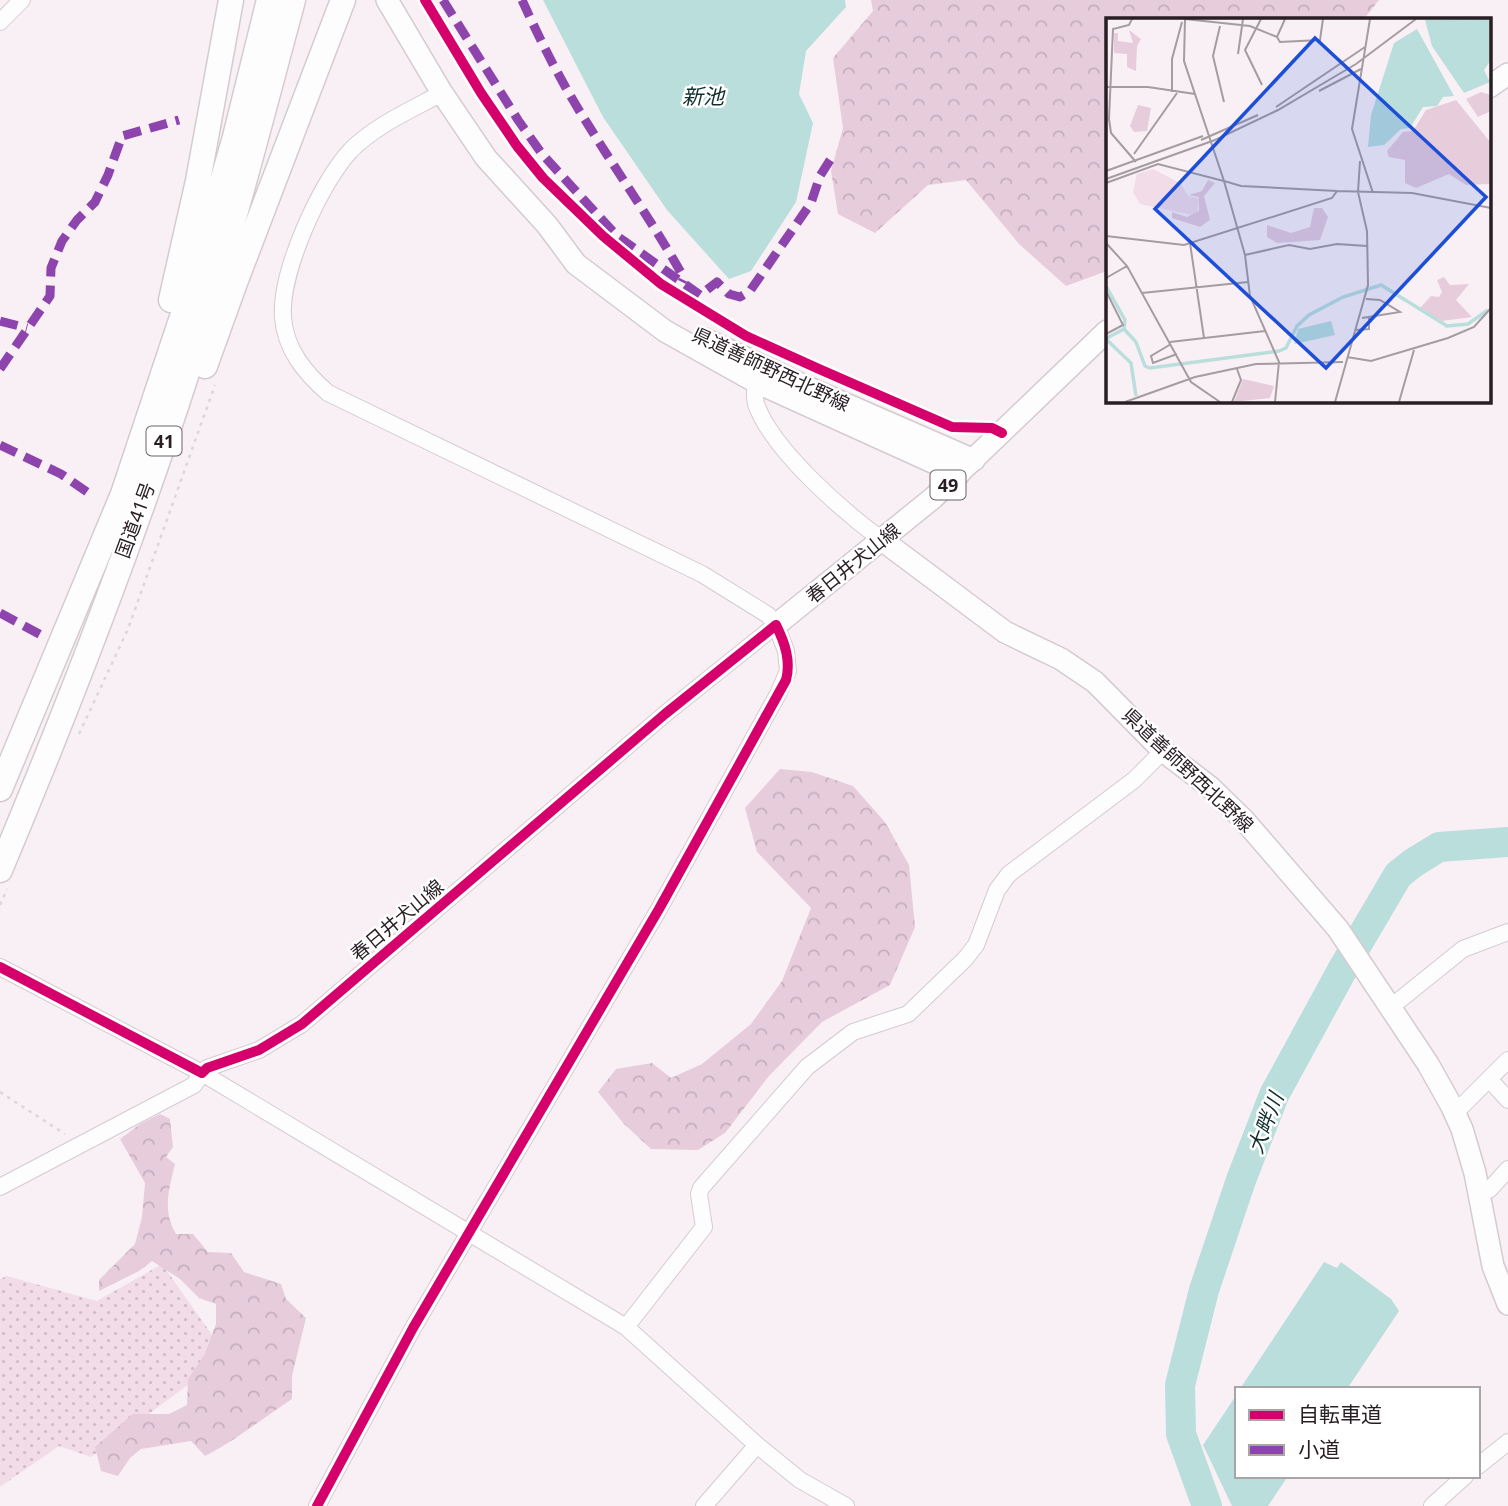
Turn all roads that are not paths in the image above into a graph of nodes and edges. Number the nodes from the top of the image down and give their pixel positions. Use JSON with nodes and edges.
{"nodes":[{"id":1,"x":22,"y":0,"type":"edge"},
{"id":2,"x":231,"y":0,"type":"edge"},
{"id":3,"x":269,"y":0,"type":"edge"},
{"id":4,"x":293,"y":0,"type":"edge"},
{"id":5,"x":342,"y":0,"type":"edge"},
{"id":6,"x":387,"y":0,"type":"edge"},
{"id":7,"x":0,"y":22,"type":"edge"},
{"id":8,"x":1508,"y":74,"type":"edge"},
{"id":9,"x":1490,"y":86,"type":"edge"},
{"id":10,"x":442,"y":93,"type":"junction"},
{"id":11,"x":576,"y":264,"type":"junction"},
{"id":12,"x":1106,"y":332,"type":"edge"},
{"id":13,"x":756,"y":382,"type":"junction"},
{"id":14,"x":966,"y":467,"type":"junction"},
{"id":15,"x":123,"y":494,"type":"junction"},
{"id":16,"x":882,"y":540,"type":"junction"},
{"id":17,"x":776,"y":625,"type":"junction"},
{"id":18,"x":1163,"y":751,"type":"junction"},
{"id":19,"x":49,"y":753,"type":"junction"},
{"id":20,"x":0,"y":789,"type":"edge"},
{"id":21,"x":6,"y":875,"type":"edge"},
{"id":22,"x":1508,"y":932,"type":"edge"},
{"id":23,"x":0,"y":967,"type":"edge"},
{"id":24,"x":1391,"y":1007,"type":"junction"},
{"id":25,"x":1508,"y":1060,"type":"edge"},
{"id":26,"x":202,"y":1073,"type":"junction"},
{"id":27,"x":1489,"y":1079,"type":"junction"},
{"id":28,"x":1508,"y":1100,"type":"edge"},
{"id":29,"x":1455,"y":1113,"type":"junction"},
{"id":30,"x":1508,"y":1169,"type":"edge"},
{"id":31,"x":0,"y":1187,"type":"edge"},
{"id":32,"x":1479,"y":1195,"type":"junction"},
{"id":33,"x":469,"y":1233,"type":"junction"},
{"id":34,"x":1508,"y":1304,"type":"edge"},
{"id":35,"x":626,"y":1327,"type":"junction"},
{"id":36,"x":1508,"y":1442,"type":"edge"},
{"id":37,"x":757,"y":1445,"type":"junction"},
{"id":38,"x":1480,"y":1464,"type":"edge"},
{"id":39,"x":1463,"y":1478,"type":"edge"},
{"id":40,"x":317,"y":1506,"type":"edge"},
{"id":41,"x":704,"y":1506,"type":"edge"},
{"id":42,"x":846,"y":1506,"type":"edge"},
{"id":43,"x":1432,"y":1506,"type":"edge"}],
"edges":[{"from":1,"to":7,"type":"street"},
{"from":2,"to":15,"type":"highway"},
{"from":3,"to":15,"type":"highway","name":"国道41号","number":"41"},
{"from":4,"to":19,"type":"highway","name":"国道41号","number":"41"},
{"from":5,"to":19,"type":"highway"},
{"from":6,"to":10,"type":"main road","name":"県道善師野西北野線"},
{"from":8,"to":9,"type":"main road"},
{"from":10,"to":11,"type":"main road","name":"県道善師野西北野線"},
{"from":10,"to":17,"type":"street"},
{"from":11,"to":13,"type":"main road","name":"県道善師野西北野線"},
{"from":11,"to":14,"type":"main road","name":"県道善師野西北野線"},
{"from":12,"to":14,"type":"main road","name":"春日井犬山線","number":"49"},
{"from":13,"to":14,"type":"main road","name":"県道善師野西北野線"},
{"from":13,"to":16,"type":"street","name":"県道善師野西北野線"},
{"from":14,"to":16,"type":"main road","name":"春日井犬山線","number":"49"},
{"from":15,"to":20,"type":"highway","name":"国道41号","number":"41"},
{"from":16,"to":17,"type":"main road","name":"春日井犬山線","number":"49"},
{"from":16,"to":18,"type":"main road","name":"県道善師野西北野線"},
{"from":17,"to":26,"type":"street","name":"春日井犬山線","number":"49"},
{"from":17,"to":33,"type":"street"},
{"from":18,"to":24,"type":"main road","name":"県道善師野西北野線"},
{"from":18,"to":35,"type":"street"},
{"from":19,"to":21,"type":"highway","name":"国道41号","number":"41"},
{"from":22,"to":24,"type":"street"},
{"from":23,"to":26,"type":"street"},
{"from":24,"to":29,"type":"main road","name":"県道善師野西北野線"},
{"from":25,"to":27,"type":"street"},
{"from":26,"to":31,"type":"street","name":"春日井犬山線"},
{"from":26,"to":33,"type":"street"},
{"from":27,"to":28,"type":"street"},
{"from":27,"to":29,"type":"street"},
{"from":29,"to":32,"type":"main road","name":"県道善師野西北野線"},
{"from":30,"to":32,"type":"street"},
{"from":32,"to":34,"type":"main road","name":"県道善師野西北野線"},
{"from":33,"to":35,"type":"street"},
{"from":33,"to":40,"type":"street"},
{"from":35,"to":37,"type":"street"},
{"from":36,"to":38,"type":"street"},
{"from":37,"to":41,"type":"street"},
{"from":37,"to":42,"type":"street"},
{"from":39,"to":43,"type":"street"}]}
